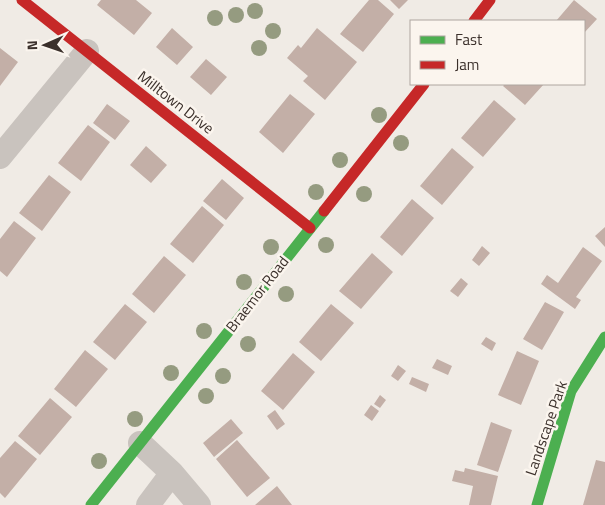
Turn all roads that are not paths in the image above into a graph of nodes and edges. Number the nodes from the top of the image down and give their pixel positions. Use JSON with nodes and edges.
{"nodes":[{"id":1,"x":22,"y":0,"type":"edge"},
{"id":2,"x":490,"y":0,"type":"edge"},
{"id":3,"x":475,"y":20,"type":"edge"},
{"id":4,"x":87,"y":51,"type":"junction"},
{"id":5,"x":423,"y":85,"type":"edge"},
{"id":6,"x":0,"y":157,"type":"edge"},
{"id":7,"x":310,"y":228,"type":"junction"},
{"id":8,"x":605,"y":337,"type":"edge"},
{"id":9,"x":140,"y":442,"type":"junction"},
{"id":10,"x":172,"y":473,"type":"junction"},
{"id":11,"x":91,"y":505,"type":"edge"},
{"id":12,"x":148,"y":505,"type":"edge"},
{"id":13,"x":199,"y":505,"type":"edge"},
{"id":14,"x":537,"y":505,"type":"edge"}],
"edges":[{"from":1,"to":4,"type":"main road","name":"Milltown Drive"},
{"from":2,"to":3,"type":"main road"},
{"from":4,"to":6,"type":"street"},
{"from":4,"to":7,"type":"main road","name":"Milltown Drive"},
{"from":5,"to":7,"type":"main road","name":"Braemor Road"},
{"from":7,"to":9,"type":"main road","name":"Braemor Road"},
{"from":8,"to":14,"type":"main road","name":"Landscape Park"},
{"from":9,"to":10,"type":"street"},
{"from":9,"to":11,"type":"main road","name":"Braemor Road"},
{"from":10,"to":12,"type":"street"},
{"from":10,"to":13,"type":"street"}]}
